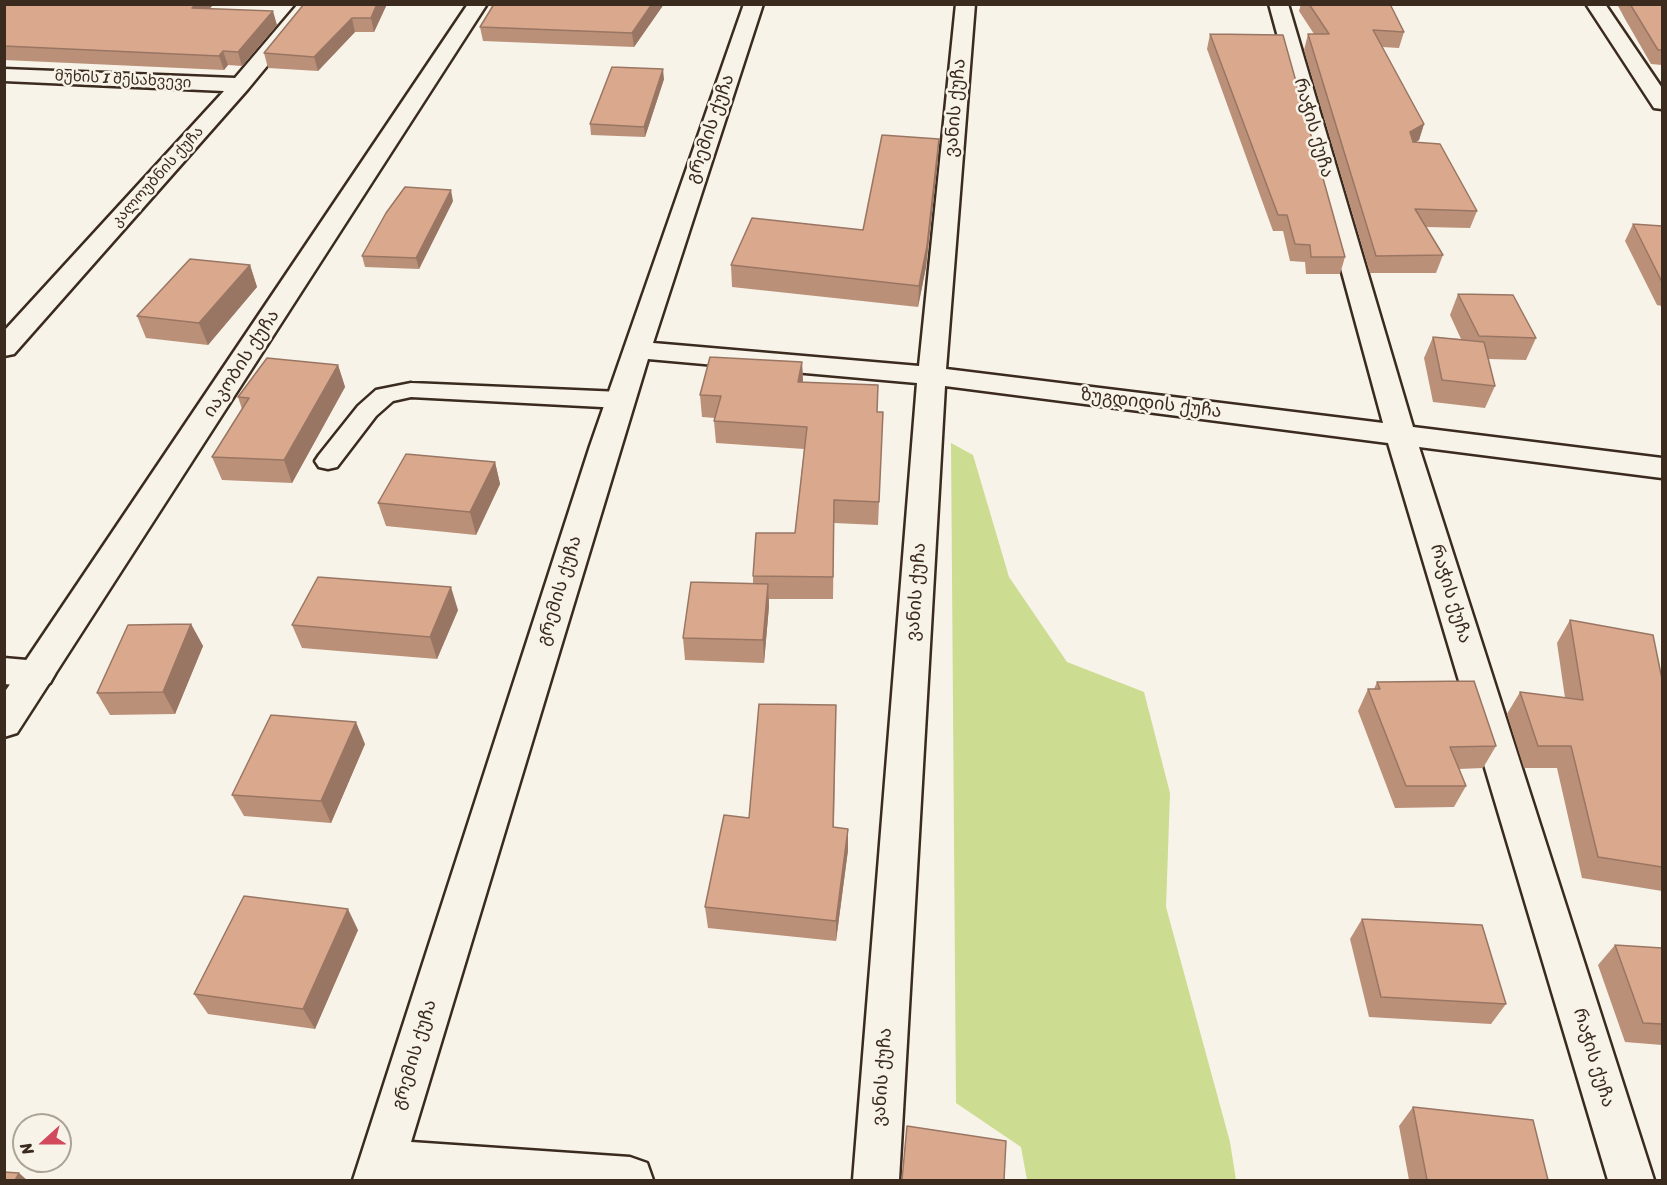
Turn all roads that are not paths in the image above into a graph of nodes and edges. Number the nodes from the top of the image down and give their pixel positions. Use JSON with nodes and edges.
{"nodes":[{"id":1,"x":309,"y":4,"type":"edge"},
{"id":2,"x":478,"y":4,"type":"edge"},
{"id":3,"x":754,"y":4,"type":"edge"},
{"id":4,"x":966,"y":4,"type":"edge"},
{"id":5,"x":1278,"y":4,"type":"edge"},
{"id":6,"x":1595,"y":4,"type":"edge"},
{"id":7,"x":4,"y":75,"type":"edge"},
{"id":8,"x":241,"y":85,"type":"junction"},
{"id":9,"x":1662,"y":103,"type":"edge"},
{"id":10,"x":4,"y":348,"type":"edge"},
{"id":11,"x":638,"y":350,"type":"junction"},
{"id":12,"x":932,"y":376,"type":"junction"},
{"id":13,"x":621,"y":400,"type":"junction"},
{"id":14,"x":1400,"y":434,"type":"junction"},
{"id":15,"x":328,"y":461,"type":"dead end"},
{"id":16,"x":1662,"y":468,"type":"edge"},
{"id":17,"x":4,"y":671,"type":"edge"},
{"id":18,"x":38,"y":674,"type":"junction"},
{"id":19,"x":4,"y":723,"type":"edge"},
{"id":20,"x":379,"y":1172,"type":"edge"},
{"id":21,"x":630,"y":1180,"type":"edge"},
{"id":22,"x":876,"y":1180,"type":"edge"},
{"id":23,"x":1631,"y":1180,"type":"edge"}],
"edges":[{"from":1,"to":8,"type":"street","name":"კალოუბნის ქუჩა"},
{"from":2,"to":18,"type":"street","name":"იაკობის ქუჩა"},
{"from":3,"to":11,"type":"street","name":"გრემის ქუჩა"},
{"from":4,"to":12,"type":"street","name":"ვანის ქუჩა"},
{"from":5,"to":14,"type":"street","name":"რაჭის ქუჩა"},
{"from":6,"to":9,"type":"street"},
{"from":7,"to":8,"type":"street","name":"მუხის I შესახვევი"},
{"from":8,"to":10,"type":"street","name":"კალოუბნის ქუჩა"},
{"from":11,"to":12,"type":"street","name":"ზუგდიდის ქუჩა"},
{"from":11,"to":13,"type":"street","name":"გრემის ქუჩა"},
{"from":12,"to":14,"type":"street","name":"ზუგდიდის ქუჩა"},
{"from":12,"to":22,"type":"street","name":"ვანის ქუჩა"},
{"from":13,"to":15,"type":"lane"},
{"from":13,"to":20,"type":"street","name":"გრემის ქუჩა"},
{"from":14,"to":16,"type":"street","name":"ზუგდიდის ქუჩა"},
{"from":14,"to":23,"type":"street","name":"რაჭის ქუჩა"},
{"from":17,"to":18,"type":"street"},
{"from":18,"to":19,"type":"street","name":"იაკობის ქუჩა"},
{"from":20,"to":21,"type":"street"}]}
